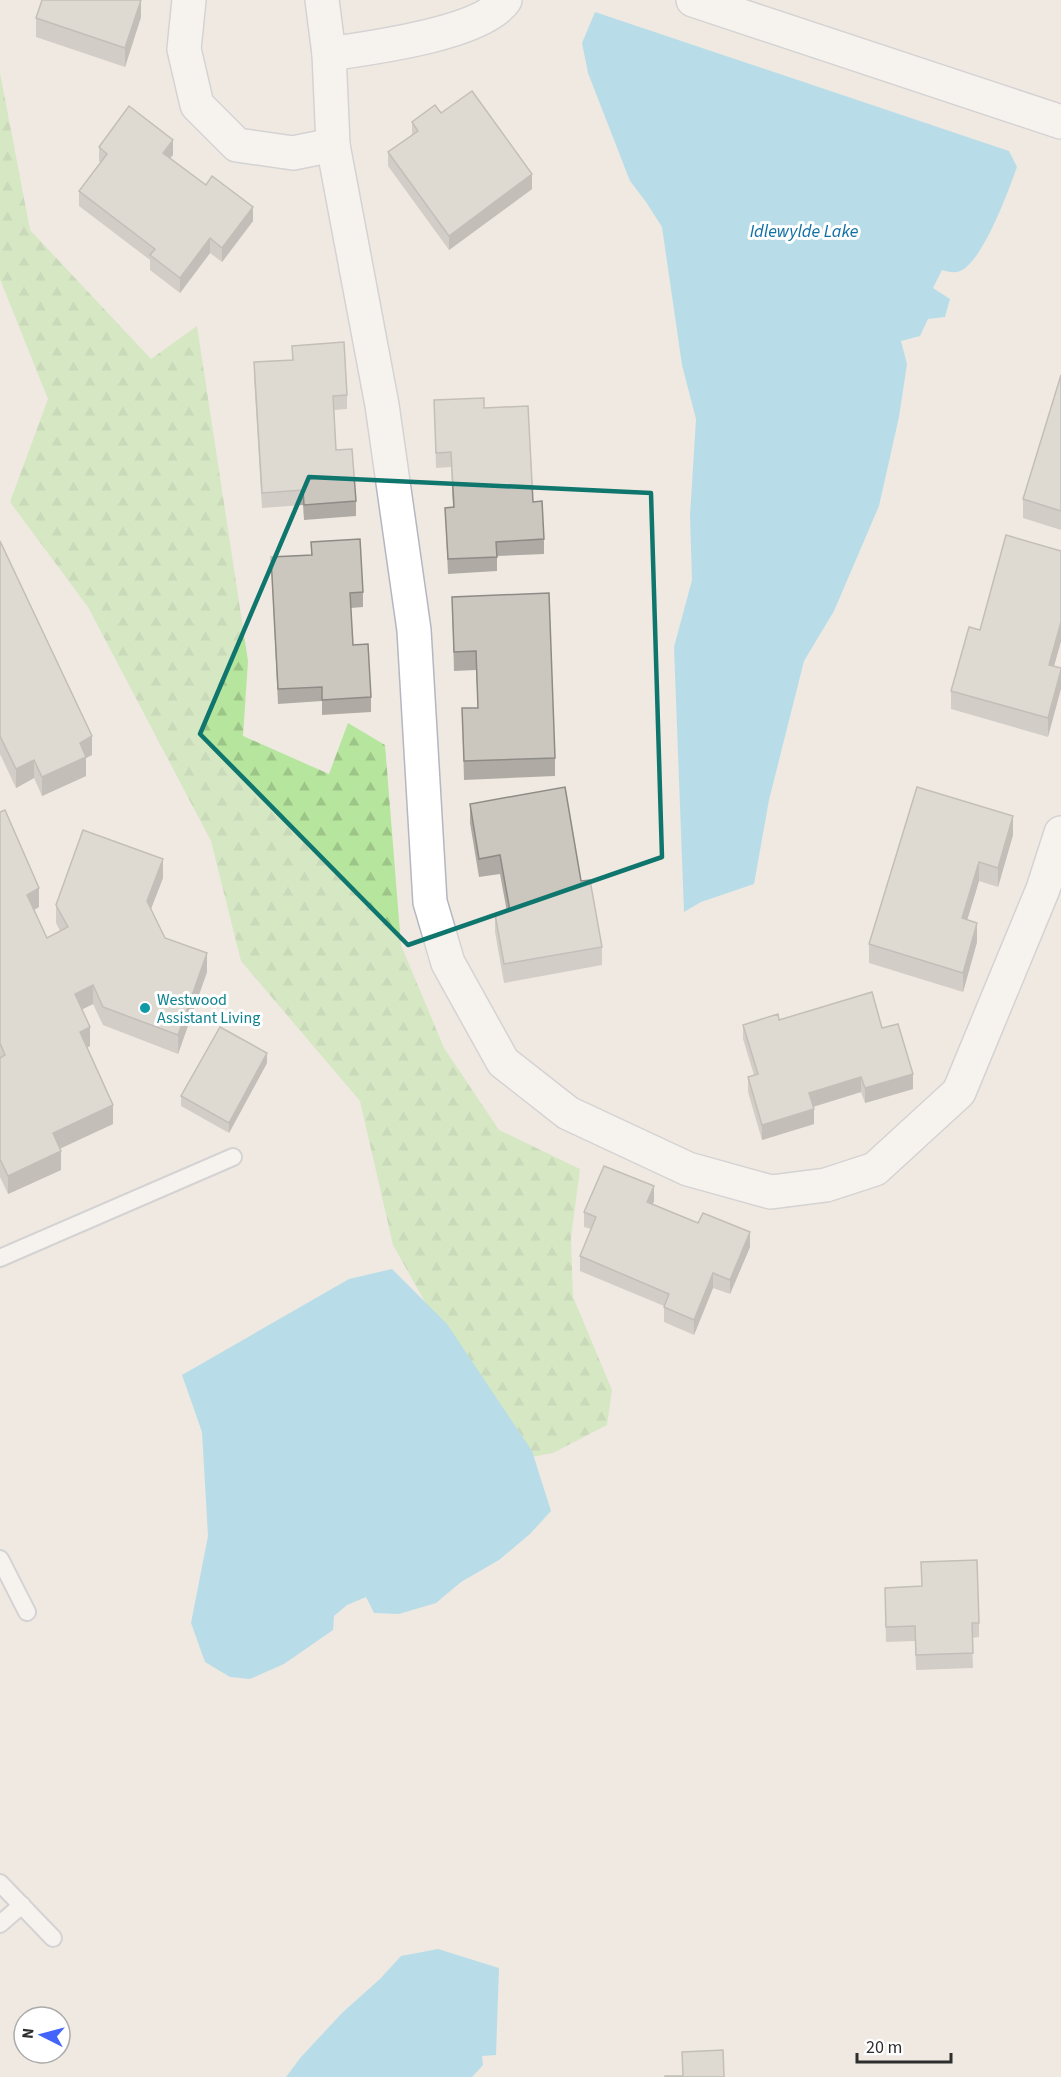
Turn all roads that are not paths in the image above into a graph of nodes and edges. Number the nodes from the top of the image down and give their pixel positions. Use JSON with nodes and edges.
{"nodes":[{"id":1,"x":189,"y":0,"type":"edge"},
{"id":2,"x":322,"y":0,"type":"edge"},
{"id":3,"x":505,"y":0,"type":"edge"},
{"id":4,"x":693,"y":0,"type":"edge"},
{"id":5,"x":329,"y":54,"type":"junction"},
{"id":6,"x":1061,"y":122,"type":"edge"},
{"id":7,"x":333,"y":145,"type":"junction"},
{"id":8,"x":1061,"y":833,"type":"edge"},
{"id":9,"x":233,"y":1157,"type":"dead end"},
{"id":10,"x":0,"y":1258,"type":"edge"},
{"id":11,"x":0,"y":1559,"type":"edge"},
{"id":12,"x":27,"y":1612,"type":"dead end"},
{"id":13,"x":0,"y":1883,"type":"edge"},
{"id":14,"x":22,"y":1905,"type":"junction"},
{"id":15,"x":0,"y":1924,"type":"edge"},
{"id":16,"x":53,"y":1938,"type":"dead end"}],
"edges":[{"from":1,"to":7,"type":"street"},
{"from":2,"to":5,"type":"street"},
{"from":3,"to":5,"type":"street"},
{"from":4,"to":6,"type":"street"},
{"from":5,"to":7,"type":"street"},
{"from":7,"to":8,"type":"street"},
{"from":9,"to":10,"type":"lane"},
{"from":11,"to":12,"type":"lane"},
{"from":13,"to":14,"type":"lane"},
{"from":14,"to":15,"type":"lane"},
{"from":14,"to":16,"type":"lane"}]}
